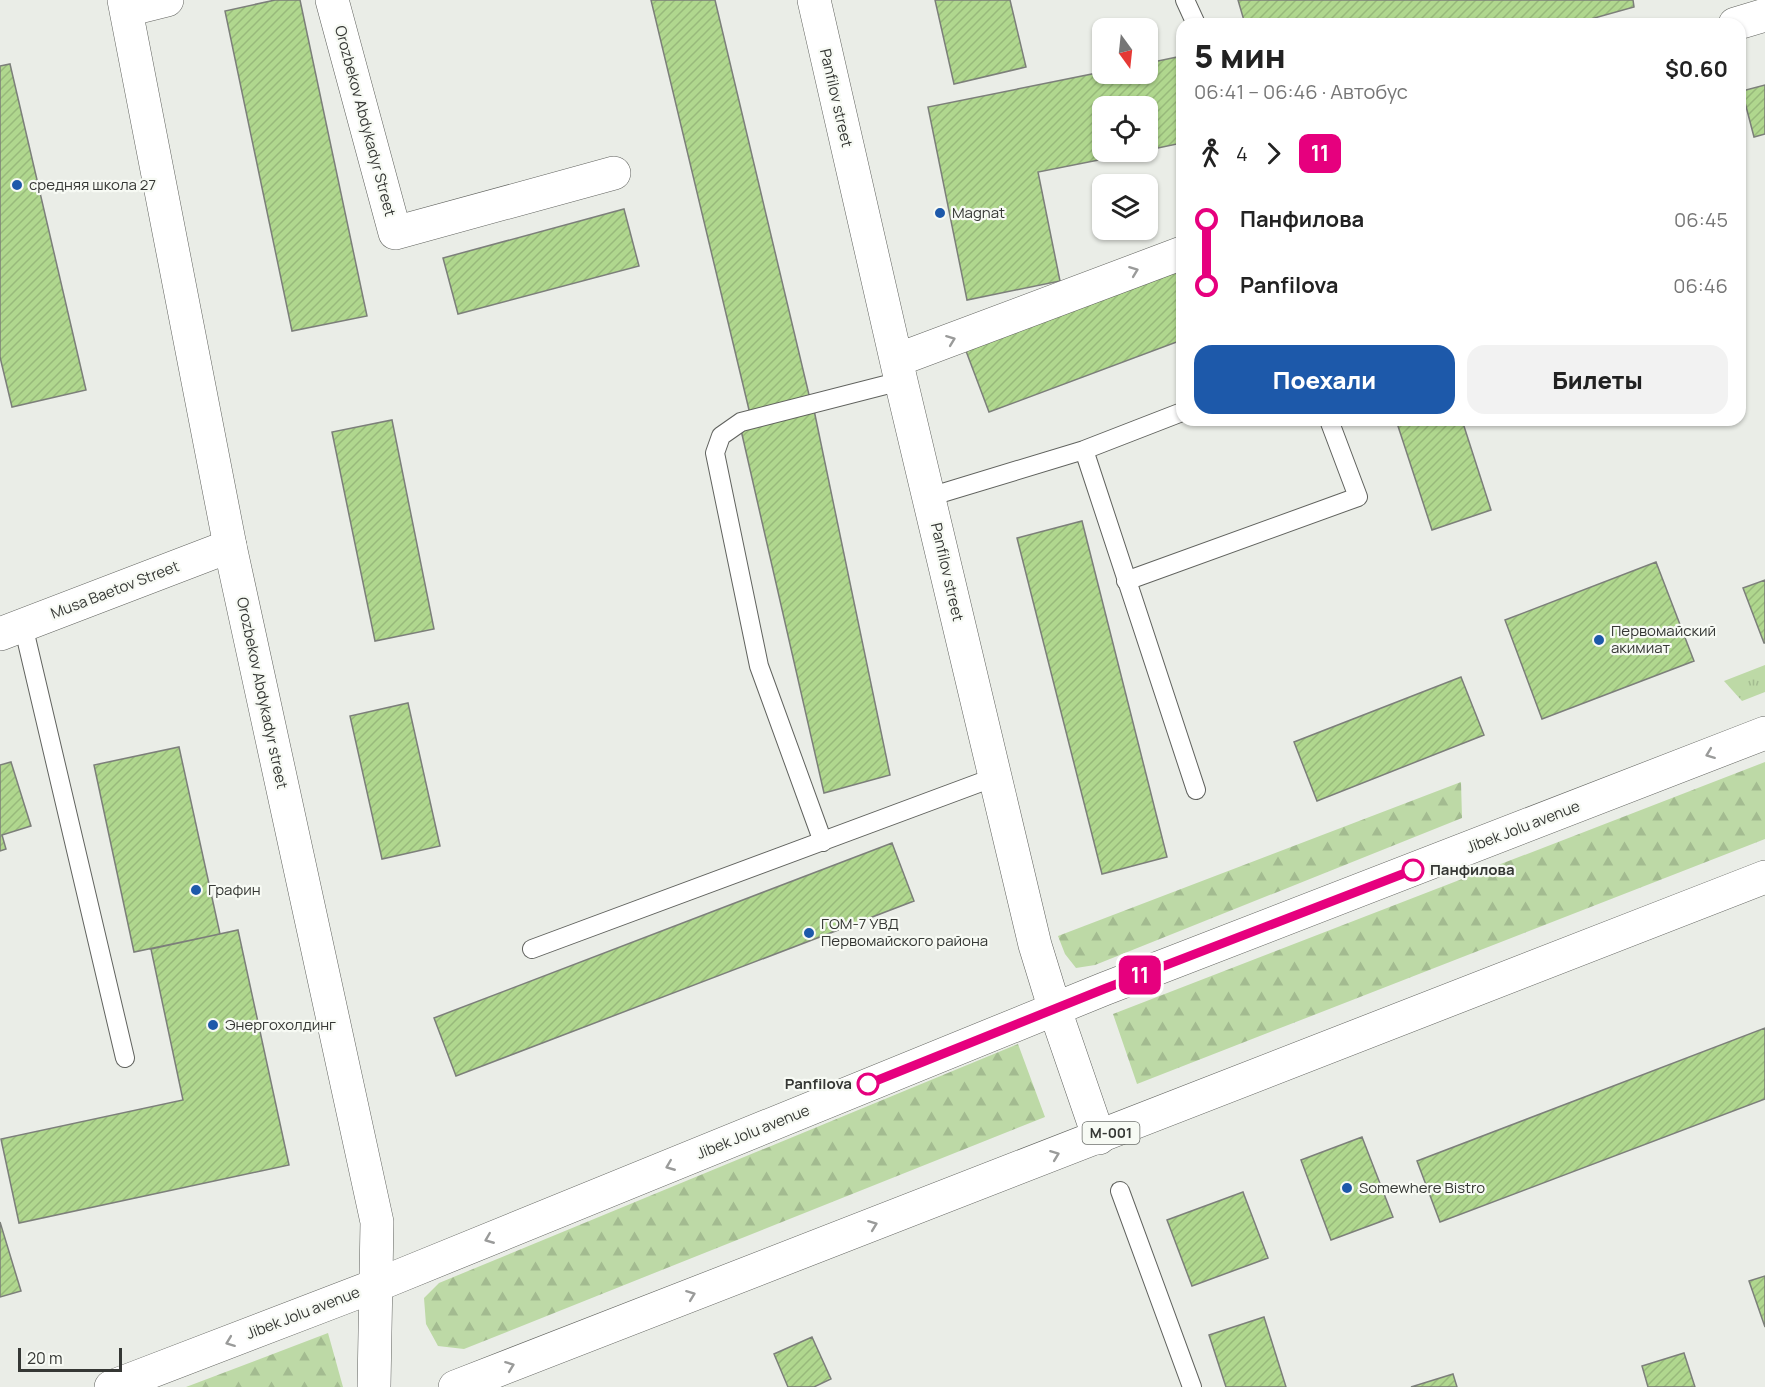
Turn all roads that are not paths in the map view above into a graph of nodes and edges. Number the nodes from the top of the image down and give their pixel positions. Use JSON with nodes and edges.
{"nodes":[{"id":1,"x":167,"y":0,"type":"edge"},
{"id":2,"x":332,"y":0,"type":"edge"},
{"id":3,"x":814,"y":0,"type":"edge"},
{"id":4,"x":1185,"y":0,"type":"edge"},
{"id":5,"x":126,"y":5,"type":"edge"},
{"id":6,"x":1765,"y":15,"type":"edge"},
{"id":7,"x":1193,"y":18,"type":"edge"},
{"id":8,"x":1746,"y":21,"type":"edge"},
{"id":9,"x":614,"y":173,"type":"dead end"},
{"id":10,"x":1176,"y":256,"type":"edge"},
{"id":11,"x":899,"y":371,"type":"junction"},
{"id":12,"x":1176,"y":414,"type":"edge"},
{"id":13,"x":1331,"y":426,"type":"edge"},
{"id":14,"x":1084,"y":450,"type":"junction"},
{"id":15,"x":929,"y":497,"type":"junction"},
{"id":16,"x":230,"y":546,"type":"junction"},
{"id":17,"x":1126,"y":581,"type":"junction"},
{"id":18,"x":11,"y":630,"type":"edge"},
{"id":19,"x":1765,"y":733,"type":"edge"},
{"id":20,"x":995,"y":777,"type":"junction"},
{"id":21,"x":1196,"y":790,"type":"dead end"},
{"id":22,"x":823,"y":842,"type":"junction"},
{"id":23,"x":1765,"y":877,"type":"edge"},
{"id":24,"x":532,"y":949,"type":"dead end"},
{"id":25,"x":1055,"y":1010,"type":"junction"},
{"id":26,"x":125,"y":1058,"type":"dead end"},
{"id":27,"x":1099,"y":1138,"type":"junction"},
{"id":28,"x":1120,"y":1191,"type":"dead end"},
{"id":29,"x":377,"y":1285,"type":"junction"},
{"id":30,"x":111,"y":1387,"type":"edge"},
{"id":31,"x":374,"y":1387,"type":"edge"},
{"id":32,"x":455,"y":1387,"type":"edge"},
{"id":33,"x":1192,"y":1387,"type":"edge"}],
"edges":[{"from":1,"to":5,"type":"street"},
{"from":2,"to":9,"type":"street","name":"Orozbekov Abdykadyr Street"},
{"from":3,"to":11,"type":"street","name":"Panfilov street"},
{"from":4,"to":7,"type":"lane"},
{"from":5,"to":16,"type":"street","name":"Orozbekov Abdykadyr street"},
{"from":6,"to":8,"type":"street"},
{"from":11,"to":10,"type":"street","one_way":true},
{"from":11,"to":15,"type":"street","name":"Panfilov street"},
{"from":11,"to":22,"type":"lane"},
{"from":12,"to":14,"type":"lane"},
{"from":13,"to":17,"type":"lane"},
{"from":14,"to":15,"type":"lane"},
{"from":14,"to":17,"type":"lane"},
{"from":15,"to":20,"type":"street","name":"Panfilov street"},
{"from":16,"to":18,"type":"street","name":"Musa Baetov Street"},
{"from":16,"to":29,"type":"street","name":"Orozbekov Abdykadyr street"},
{"from":17,"to":21,"type":"lane"},
{"from":18,"to":26,"type":"lane"},
{"from":19,"to":25,"type":"street","name":"Jibek Jolu avenue","one_way":true},
{"from":20,"to":22,"type":"lane"},
{"from":20,"to":25,"type":"street","name":"Panfilov street"},
{"from":22,"to":24,"type":"lane"},
{"from":23,"to":27,"type":"street","number":"М-001"},
{"from":25,"to":27,"type":"street","name":"Panfilov street"},
{"from":25,"to":29,"type":"street","name":"Jibek Jolu avenue","one_way":true},
{"from":32,"to":27,"type":"street","number":"М-001","one_way":true},
{"from":28,"to":33,"type":"lane"},
{"from":29,"to":30,"type":"street","name":"Jibek Jolu avenue","one_way":true},
{"from":29,"to":31,"type":"street","name":"Orozbekov Abdykadyr street"}]}
